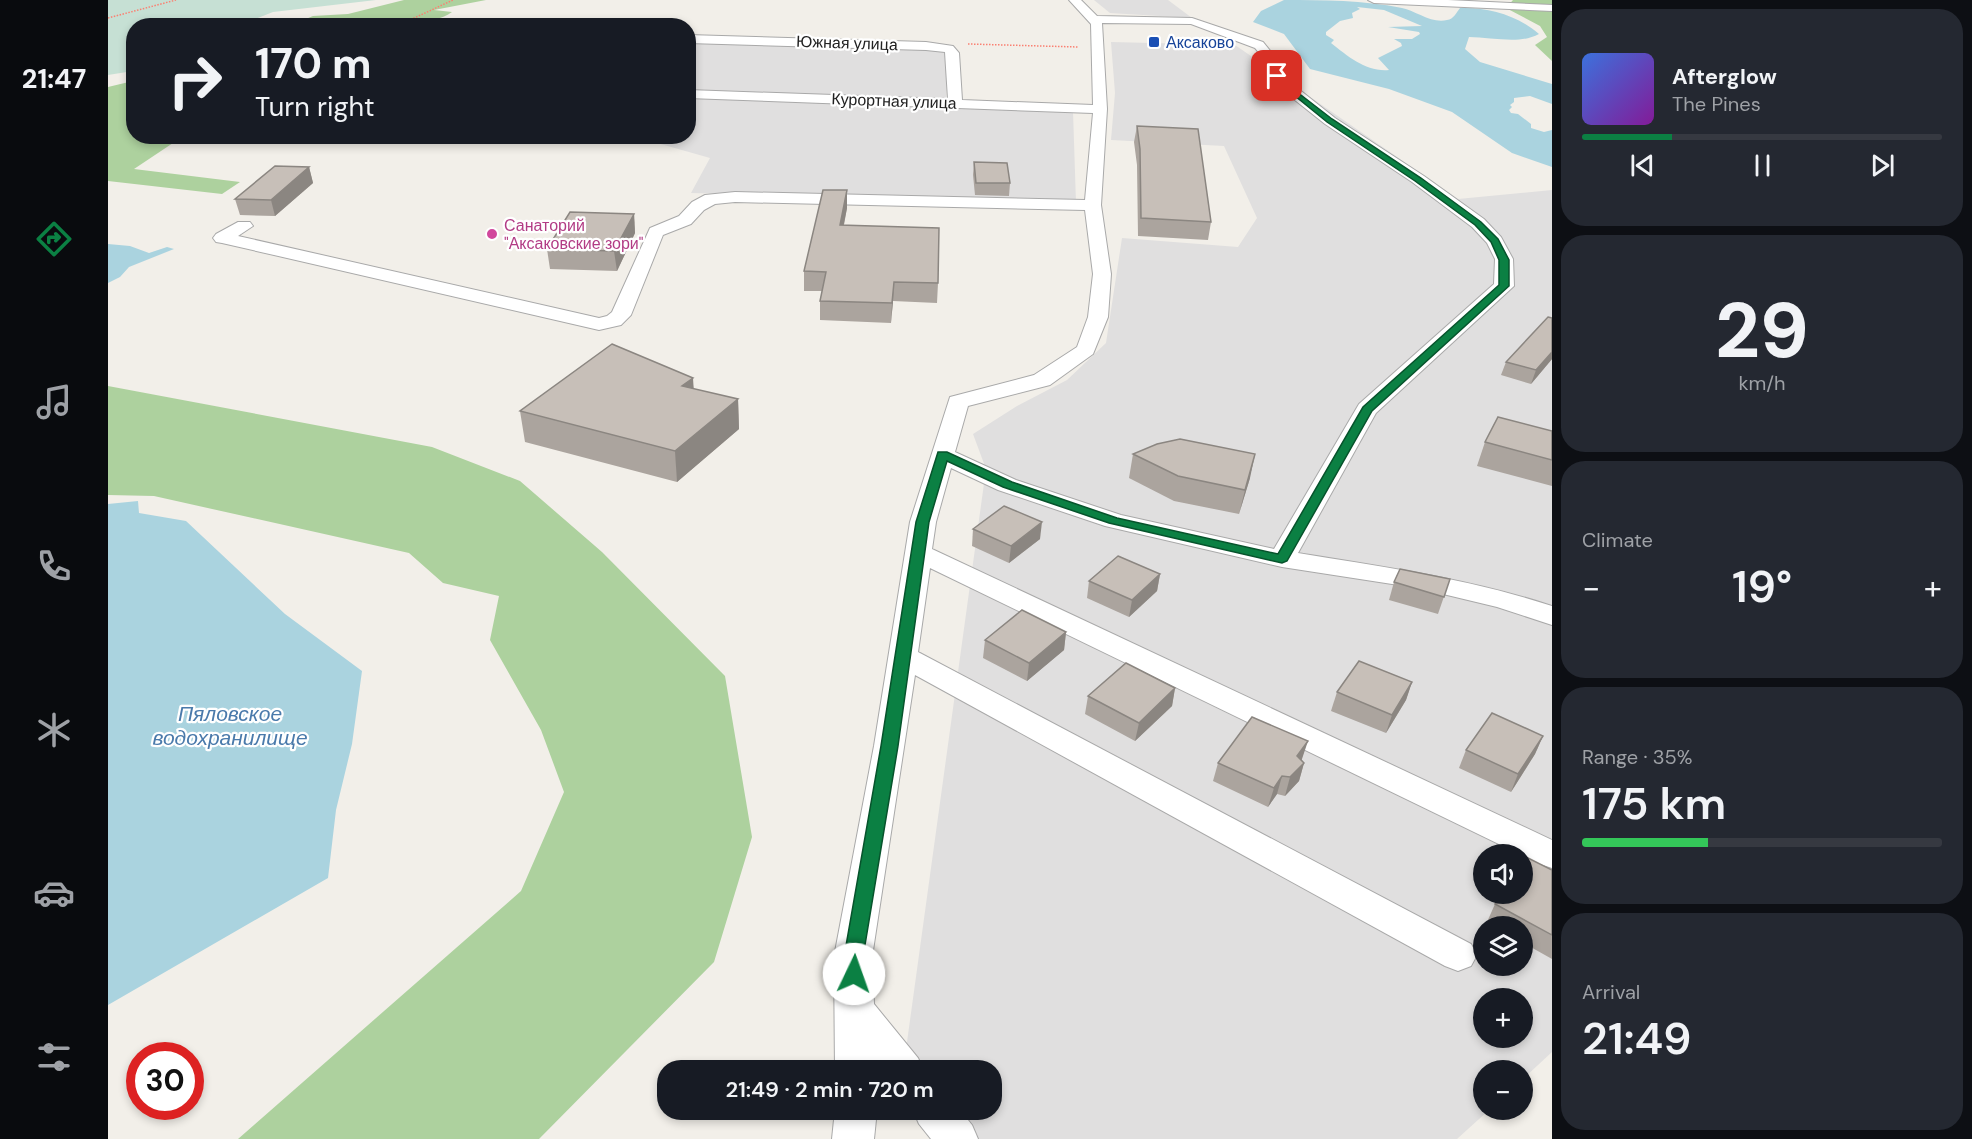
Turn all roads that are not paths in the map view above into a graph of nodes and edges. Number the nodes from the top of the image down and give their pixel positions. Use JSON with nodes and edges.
{"nodes":[{"id":1,"x":1075,"y":0,"type":"edge"},
{"id":2,"x":1375,"y":0,"type":"edge"},
{"id":3,"x":1552,"y":8,"type":"edge"},
{"id":4,"x":1095,"y":19,"type":"junction"},
{"id":5,"x":1131,"y":21,"type":"junction"},
{"id":6,"x":1149,"y":32,"type":"dead end"},
{"id":7,"x":696,"y":39,"type":"edge"},
{"id":8,"x":696,"y":94,"type":"edge"},
{"id":9,"x":955,"y":104,"type":"junction"},
{"id":10,"x":1100,"y":109,"type":"junction"},
{"id":11,"x":1093,"y":205,"type":"junction"},
{"id":12,"x":244,"y":226,"type":"dead end"},
{"id":13,"x":943,"y":454,"type":"junction"},
{"id":14,"x":918,"y":552,"type":"junction"},
{"id":15,"x":1282,"y":559,"type":"junction"},
{"id":16,"x":1552,"y":616,"type":"edge"},
{"id":17,"x":903,"y":656,"type":"junction"},
{"id":18,"x":1552,"y":855,"type":"edge"},
{"id":19,"x":1458,"y":955,"type":"dead end"},
{"id":20,"x":855,"y":1010,"type":"junction"},
{"id":21,"x":856,"y":1060,"type":"edge"},
{"id":22,"x":894,"y":1060,"type":"edge"},
{"id":23,"x":855,"y":1120,"type":"edge"},
{"id":24,"x":942,"y":1120,"type":"edge"},
{"id":25,"x":853,"y":1139,"type":"edge"},
{"id":26,"x":957,"y":1139,"type":"edge"}],
"edges":[{"from":1,"to":4,"type":"street"},
{"from":2,"to":3,"type":"street"},
{"from":4,"to":5,"type":"street"},
{"from":4,"to":10,"type":"street"},
{"from":5,"to":6,"type":"street"},
{"from":5,"to":15,"type":"street"},
{"from":7,"to":9,"type":"street","name":"Южная улица"},
{"from":8,"to":9,"type":"street","name":"Курортная улица"},
{"from":9,"to":10,"type":"street","name":"Курортная улица"},
{"from":10,"to":11,"type":"street"},
{"from":11,"to":12,"type":"street"},
{"from":11,"to":13,"type":"street"},
{"from":13,"to":14,"type":"street"},
{"from":13,"to":15,"type":"street"},
{"from":14,"to":17,"type":"street"},
{"from":14,"to":18,"type":"street"},
{"from":15,"to":16,"type":"street"},
{"from":17,"to":19,"type":"street"},
{"from":17,"to":20,"type":"street"},
{"from":20,"to":21,"type":"street"},
{"from":20,"to":22,"type":"street"},
{"from":23,"to":25,"type":"street"},
{"from":24,"to":26,"type":"street"}]}
